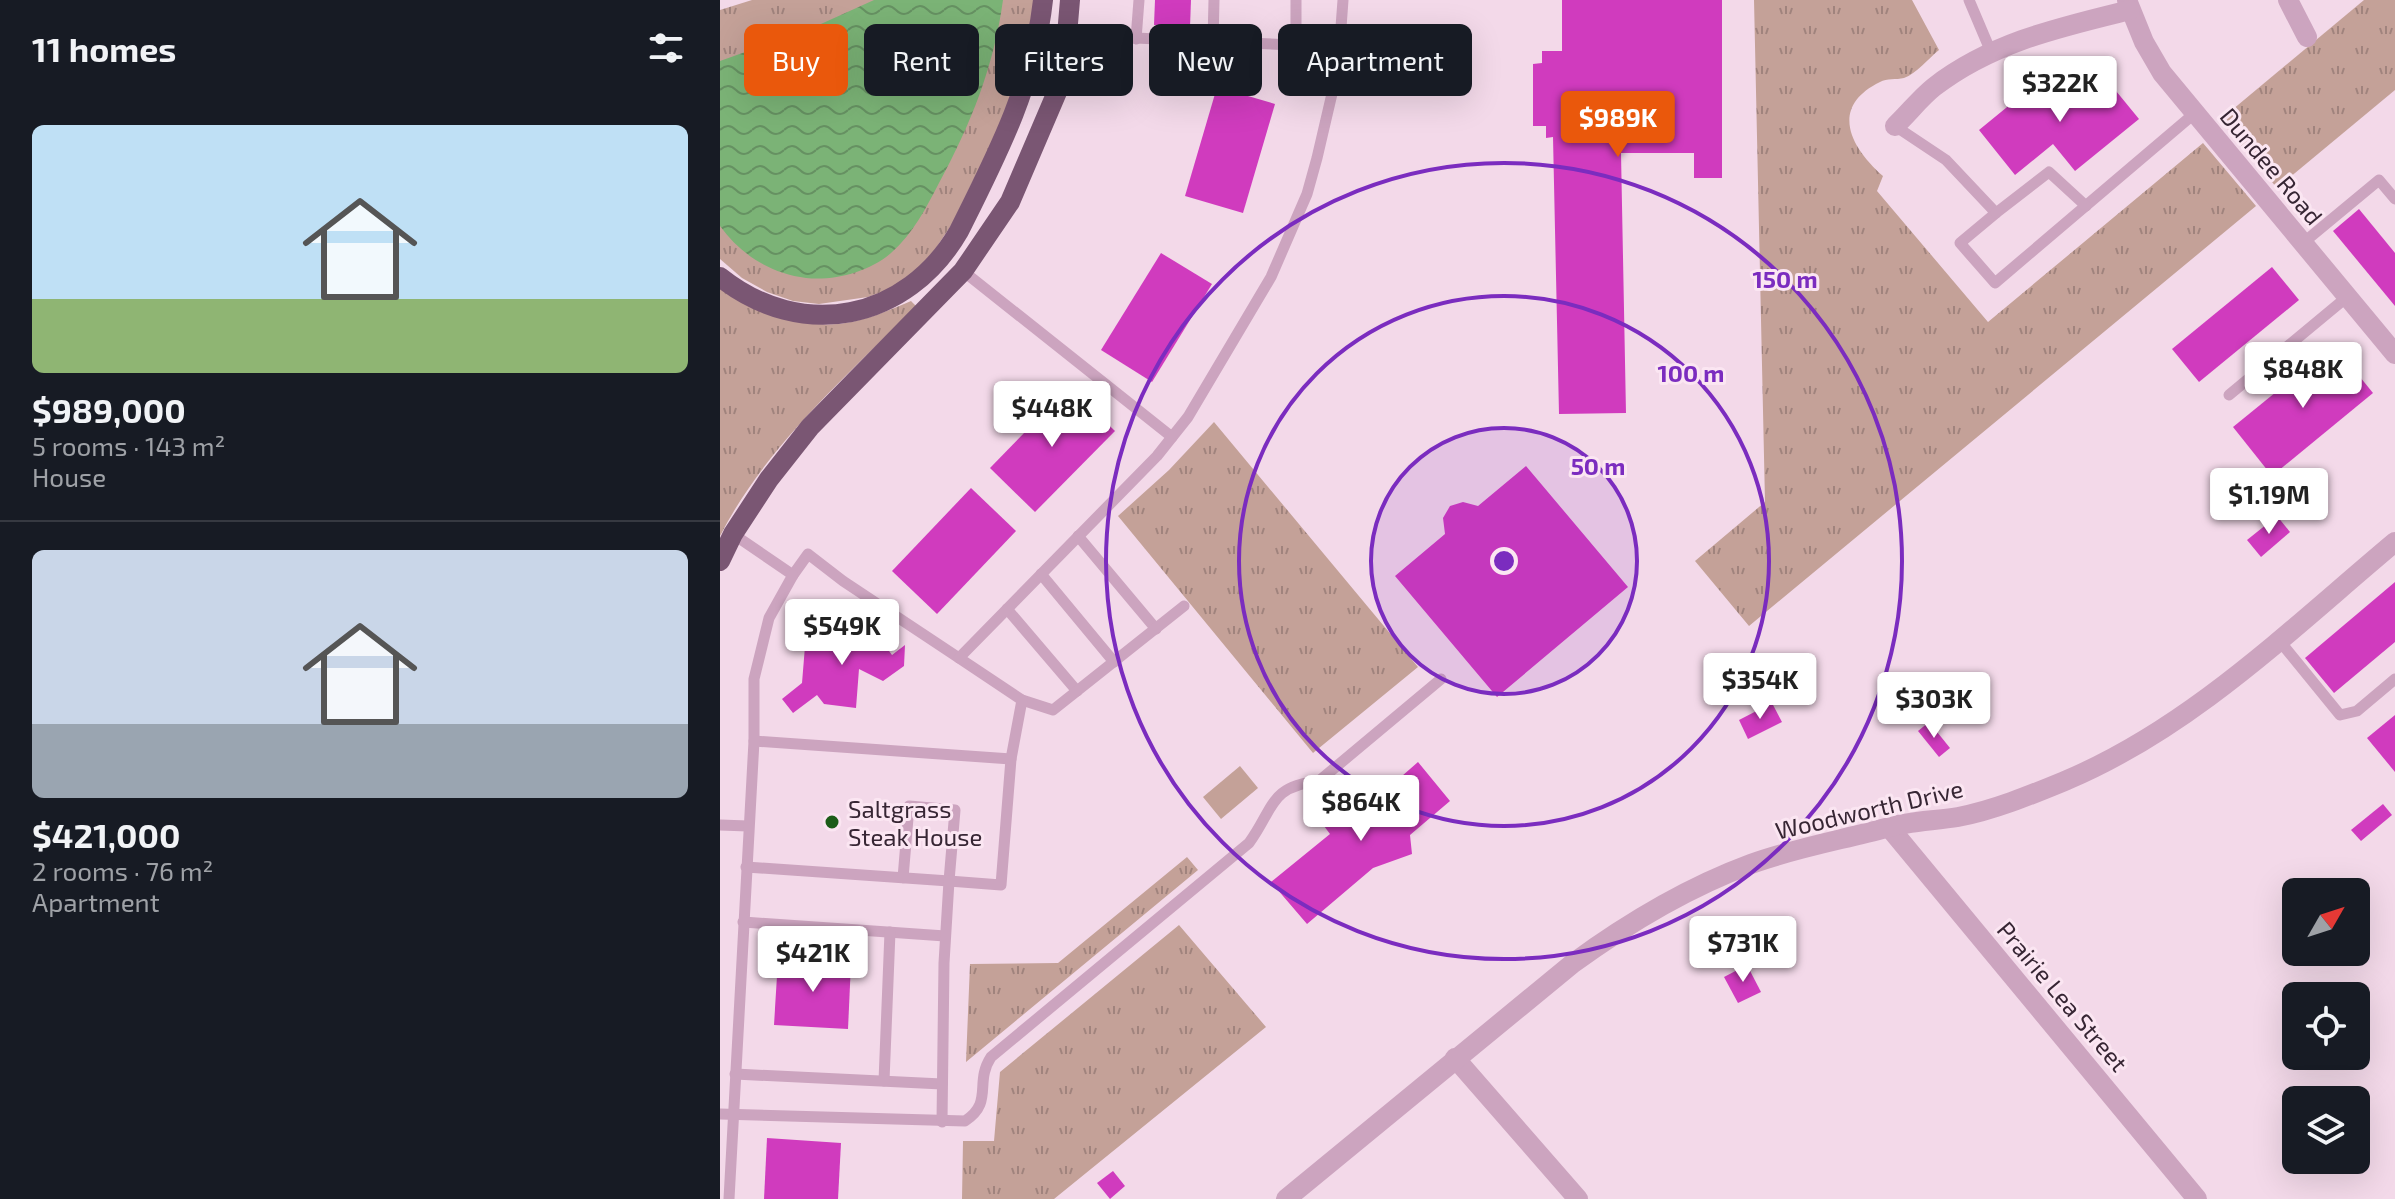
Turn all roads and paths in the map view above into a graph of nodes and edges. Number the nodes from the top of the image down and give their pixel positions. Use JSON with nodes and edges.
{"nodes":[{"id":1,"x":1043,"y":0,"type":"edge"},
{"id":2,"x":1070,"y":0,"type":"edge"},
{"id":3,"x":1139,"y":0,"type":"edge"},
{"id":4,"x":1214,"y":0,"type":"edge"},
{"id":5,"x":1296,"y":0,"type":"edge"},
{"id":6,"x":1343,"y":0,"type":"edge"},
{"id":7,"x":1969,"y":0,"type":"edge"},
{"id":8,"x":2288,"y":0,"type":"edge"},
{"id":9,"x":2128,"y":5,"type":"edge"},
{"id":10,"x":1068,"y":24,"type":"edge"},
{"id":11,"x":1213,"y":24,"type":"edge"},
{"id":12,"x":1296,"y":24,"type":"edge"},
{"id":13,"x":1341,"y":24,"type":"edge"},
{"id":14,"x":2307,"y":37,"type":"dead end"},
{"id":15,"x":1133,"y":39,"type":"edge"},
{"id":16,"x":1136,"y":39,"type":"junction"},
{"id":17,"x":1149,"y":40,"type":"edge"},
{"id":18,"x":1991,"y":52,"type":"junction"},
{"id":19,"x":1055,"y":96,"type":"edge"},
{"id":20,"x":1331,"y":96,"type":"edge"},
{"id":21,"x":2195,"y":113,"type":"junction"},
{"id":22,"x":1895,"y":126,"type":"joint"},
{"id":23,"x":2395,"y":199,"type":"edge"},
{"id":24,"x":2086,"y":206,"type":"junction"},
{"id":25,"x":1996,"y":213,"type":"junction"},
{"id":26,"x":2303,"y":243,"type":"junction"},
{"id":27,"x":963,"y":271,"type":"junction"},
{"id":28,"x":720,"y":277,"type":"edge"},
{"id":29,"x":2347,"y":297,"type":"junction"},
{"id":30,"x":2395,"y":354,"type":"edge"},
{"id":31,"x":2229,"y":395,"type":"dead end"},
{"id":32,"x":1172,"y":437,"type":"junction"},
{"id":33,"x":733,"y":534,"type":"junction"},
{"id":34,"x":1078,"y":536,"type":"junction"},
{"id":35,"x":2395,"y":542,"type":"edge"},
{"id":36,"x":720,"y":561,"type":"edge"},
{"id":37,"x":1041,"y":574,"type":"junction"},
{"id":38,"x":793,"y":575,"type":"junction"},
{"id":39,"x":1184,"y":606,"type":"dead end"},
{"id":40,"x":1007,"y":609,"type":"junction"},
{"id":41,"x":1156,"y":629,"type":"junction"},
{"id":42,"x":2278,"y":639,"type":"junction"},
{"id":43,"x":959,"y":658,"type":"junction"},
{"id":44,"x":1114,"y":662,"type":"junction"},
{"id":45,"x":1441,"y":679,"type":"dead end"},
{"id":46,"x":2395,"y":679,"type":"edge"},
{"id":47,"x":1077,"y":691,"type":"junction"},
{"id":48,"x":1022,"y":700,"type":"junction"},
{"id":49,"x":754,"y":741,"type":"junction"},
{"id":50,"x":1011,"y":759,"type":"junction"},
{"id":51,"x":720,"y":825,"type":"edge"},
{"id":52,"x":748,"y":826,"type":"junction"},
{"id":53,"x":1889,"y":827,"type":"junction"},
{"id":54,"x":746,"y":867,"type":"junction"},
{"id":55,"x":903,"y":878,"type":"junction"},
{"id":56,"x":949,"y":881,"type":"junction"},
{"id":57,"x":743,"y":922,"type":"junction"},
{"id":58,"x":890,"y":932,"type":"junction"},
{"id":59,"x":945,"y":936,"type":"junction"},
{"id":60,"x":1455,"y":1058,"type":"junction"},
{"id":61,"x":735,"y":1074,"type":"junction"},
{"id":62,"x":884,"y":1081,"type":"junction"},
{"id":63,"x":942,"y":1084,"type":"junction"},
{"id":64,"x":720,"y":1114,"type":"edge"},
{"id":65,"x":733,"y":1114,"type":"junction"},
{"id":66,"x":942,"y":1122,"type":"junction"},
{"id":67,"x":729,"y":1199,"type":"edge"},
{"id":68,"x":1286,"y":1199,"type":"edge"},
{"id":69,"x":1578,"y":1199,"type":"edge"},
{"id":70,"x":2197,"y":1199,"type":"edge"}],
"edges":[{"from":1,"to":28,"type":"main road"},
{"from":2,"to":10,"type":"main road"},
{"from":3,"to":16,"type":"lane"},
{"from":4,"to":11,"type":"lane"},
{"from":5,"to":12,"type":"lane"},
{"from":6,"to":13,"type":"lane"},
{"from":7,"to":18,"type":"lane"},
{"from":8,"to":14,"type":"street"},
{"from":9,"to":18,"type":"street"},
{"from":9,"to":21,"type":"street","name":"Dundee Road"},
{"from":15,"to":16,"type":"lane"},
{"from":16,"to":17,"type":"lane"},
{"from":18,"to":22,"type":"street"},
{"from":19,"to":27,"type":"main road"},
{"from":20,"to":32,"type":"lane"},
{"from":21,"to":24,"type":"lane"},
{"from":21,"to":26,"type":"street","name":"Dundee Road"},
{"from":22,"to":25,"type":"lane"},
{"from":23,"to":26,"type":"lane"},
{"from":24,"to":25,"type":"lane"},
{"from":24,"to":25,"type":"lane"},
{"from":26,"to":29,"type":"street","name":"Dundee Road"},
{"from":27,"to":32,"type":"lane"},
{"from":27,"to":33,"type":"main road"},
{"from":29,"to":30,"type":"street","name":"Dundee Road"},
{"from":29,"to":31,"type":"lane"},
{"from":32,"to":34,"type":"lane"},
{"from":33,"to":36,"type":"main road"},
{"from":33,"to":38,"type":"lane"},
{"from":34,"to":37,"type":"lane"},
{"from":34,"to":41,"type":"lane"},
{"from":35,"to":42,"type":"street","name":"Woodworth Drive"},
{"from":37,"to":40,"type":"lane"},
{"from":37,"to":44,"type":"lane"},
{"from":38,"to":43,"type":"lane"},
{"from":38,"to":49,"type":"lane"},
{"from":39,"to":41,"type":"lane"},
{"from":40,"to":43,"type":"lane"},
{"from":40,"to":47,"type":"lane"},
{"from":41,"to":44,"type":"lane"},
{"from":42,"to":46,"type":"lane"},
{"from":42,"to":53,"type":"street","name":"Woodworth Drive"},
{"from":43,"to":48,"type":"lane"},
{"from":44,"to":47,"type":"lane"},
{"from":45,"to":66,"type":"lane"},
{"from":47,"to":48,"type":"lane"},
{"from":48,"to":50,"type":"lane"},
{"from":49,"to":50,"type":"lane"},
{"from":49,"to":52,"type":"lane"},
{"from":50,"to":56,"type":"lane"},
{"from":51,"to":52,"type":"lane"},
{"from":52,"to":54,"type":"lane"},
{"from":53,"to":60,"type":"street","name":"Woodworth Drive"},
{"from":53,"to":70,"type":"street","name":"Prairie Lea Street"},
{"from":54,"to":55,"type":"lane"},
{"from":54,"to":57,"type":"lane"},
{"from":55,"to":56,"type":"lane"},
{"from":55,"to":56,"type":"lane"},
{"from":56,"to":59,"type":"lane"},
{"from":57,"to":58,"type":"lane"},
{"from":57,"to":61,"type":"lane"},
{"from":58,"to":59,"type":"lane"},
{"from":58,"to":62,"type":"lane"},
{"from":59,"to":63,"type":"lane"},
{"from":60,"to":68,"type":"street","name":"Woodworth Drive"},
{"from":60,"to":69,"type":"street"},
{"from":61,"to":62,"type":"lane"},
{"from":61,"to":65,"type":"lane"},
{"from":62,"to":63,"type":"lane"},
{"from":63,"to":66,"type":"lane"},
{"from":64,"to":65,"type":"lane"},
{"from":65,"to":66,"type":"lane"},
{"from":65,"to":67,"type":"lane"}]}
